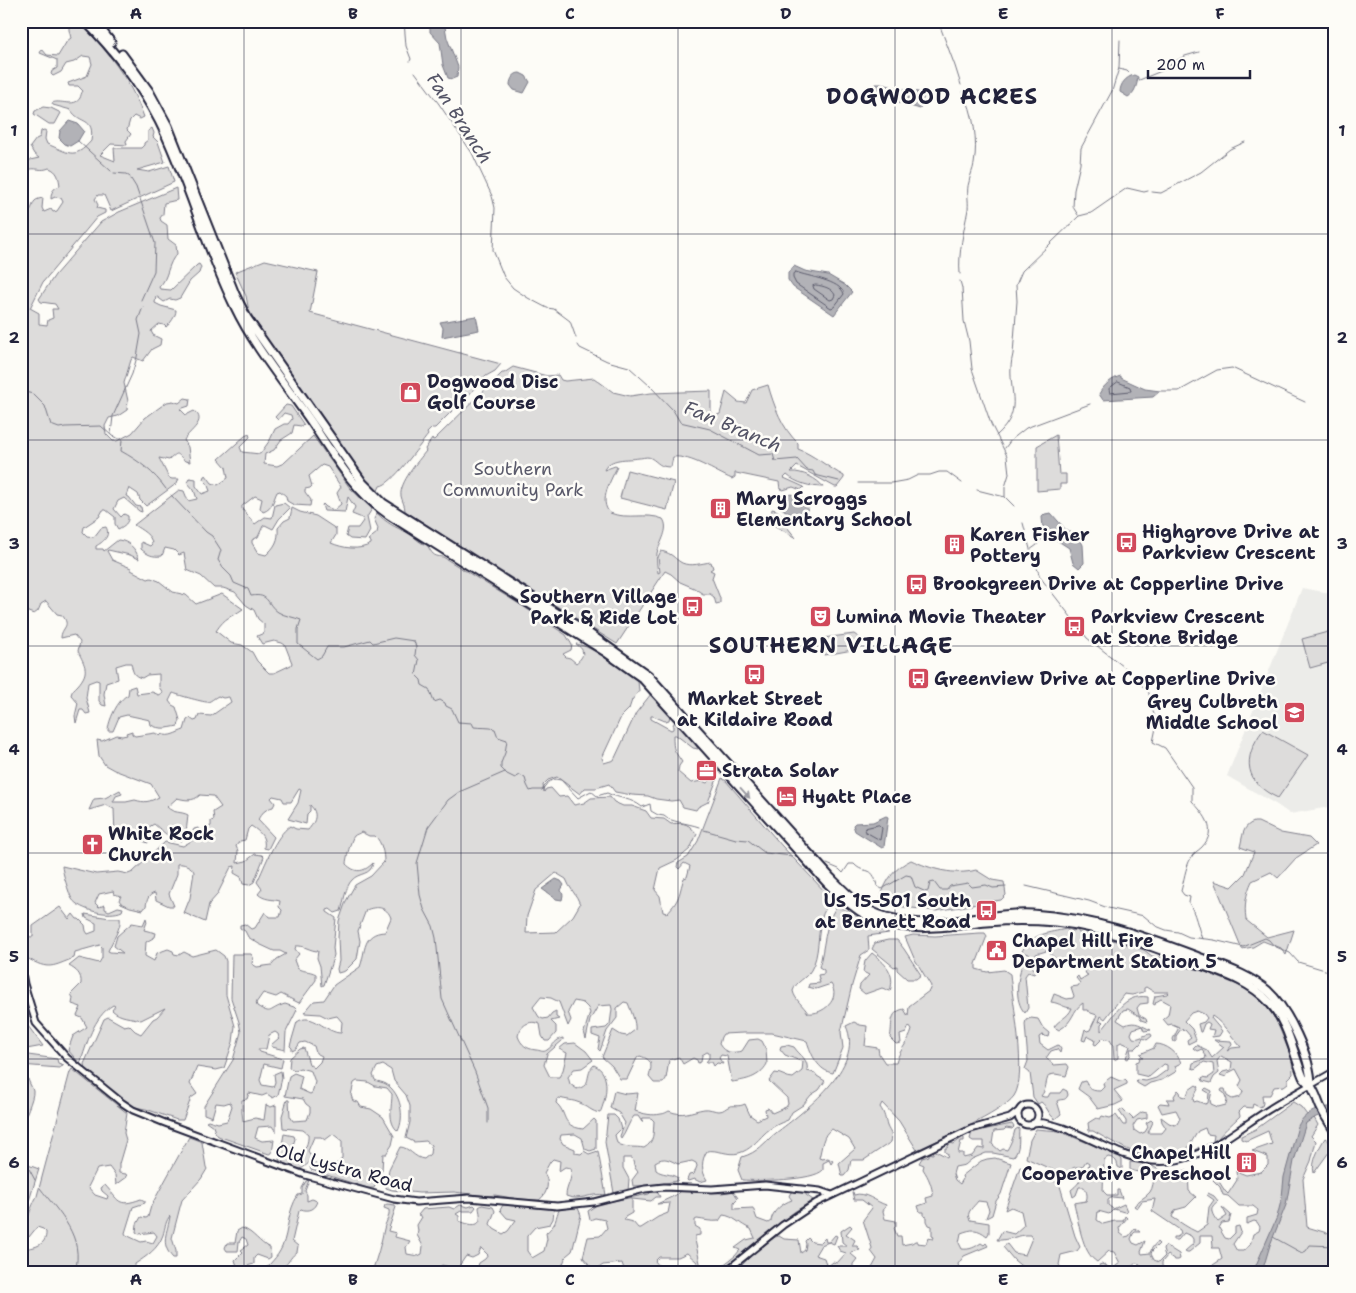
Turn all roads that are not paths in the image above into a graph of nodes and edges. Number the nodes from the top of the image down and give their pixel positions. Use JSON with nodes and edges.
{"nodes":[{"id":1,"x":85,"y":21,"type":"edge"},
{"id":2,"x":94,"y":21,"type":"edge"},
{"id":3,"x":21,"y":967,"type":"edge"},
{"id":4,"x":1335,"y":1071,"type":"edge"},
{"id":5,"x":1311,"y":1085,"type":"junction"},
{"id":6,"x":1020,"y":1111,"type":"junction"},
{"id":7,"x":1038,"y":1116,"type":"junction"},
{"id":8,"x":1010,"y":1118,"type":"junction"},
{"id":9,"x":1020,"y":1119,"type":"junction"},
{"id":10,"x":1045,"y":1122,"type":"junction"},
{"id":11,"x":1033,"y":1123,"type":"junction"},
{"id":12,"x":1335,"y":1132,"type":"edge"},
{"id":13,"x":832,"y":1195,"type":"junction"},
{"id":14,"x":725,"y":1272,"type":"edge"}],
"edges":[{"from":1,"to":5,"type":"highway","one_way":true},
{"from":2,"to":5,"type":"highway"},
{"from":3,"to":13,"type":"street","name":"Old Lystra Road"},
{"from":4,"to":5,"type":"street"},
{"from":5,"to":10,"type":"street"},
{"from":5,"to":12,"type":"highway"},
{"from":6,"to":7,"type":"street"},
{"from":6,"to":8,"type":"street"},
{"from":6,"to":9,"type":"street"},
{"from":7,"to":10,"type":"street"},
{"from":7,"to":11,"type":"street"},
{"from":8,"to":9,"type":"street"},
{"from":8,"to":13,"type":"street"},
{"from":9,"to":11,"type":"street"},
{"from":10,"to":11,"type":"street"},
{"from":13,"to":14,"type":"street"}]}
